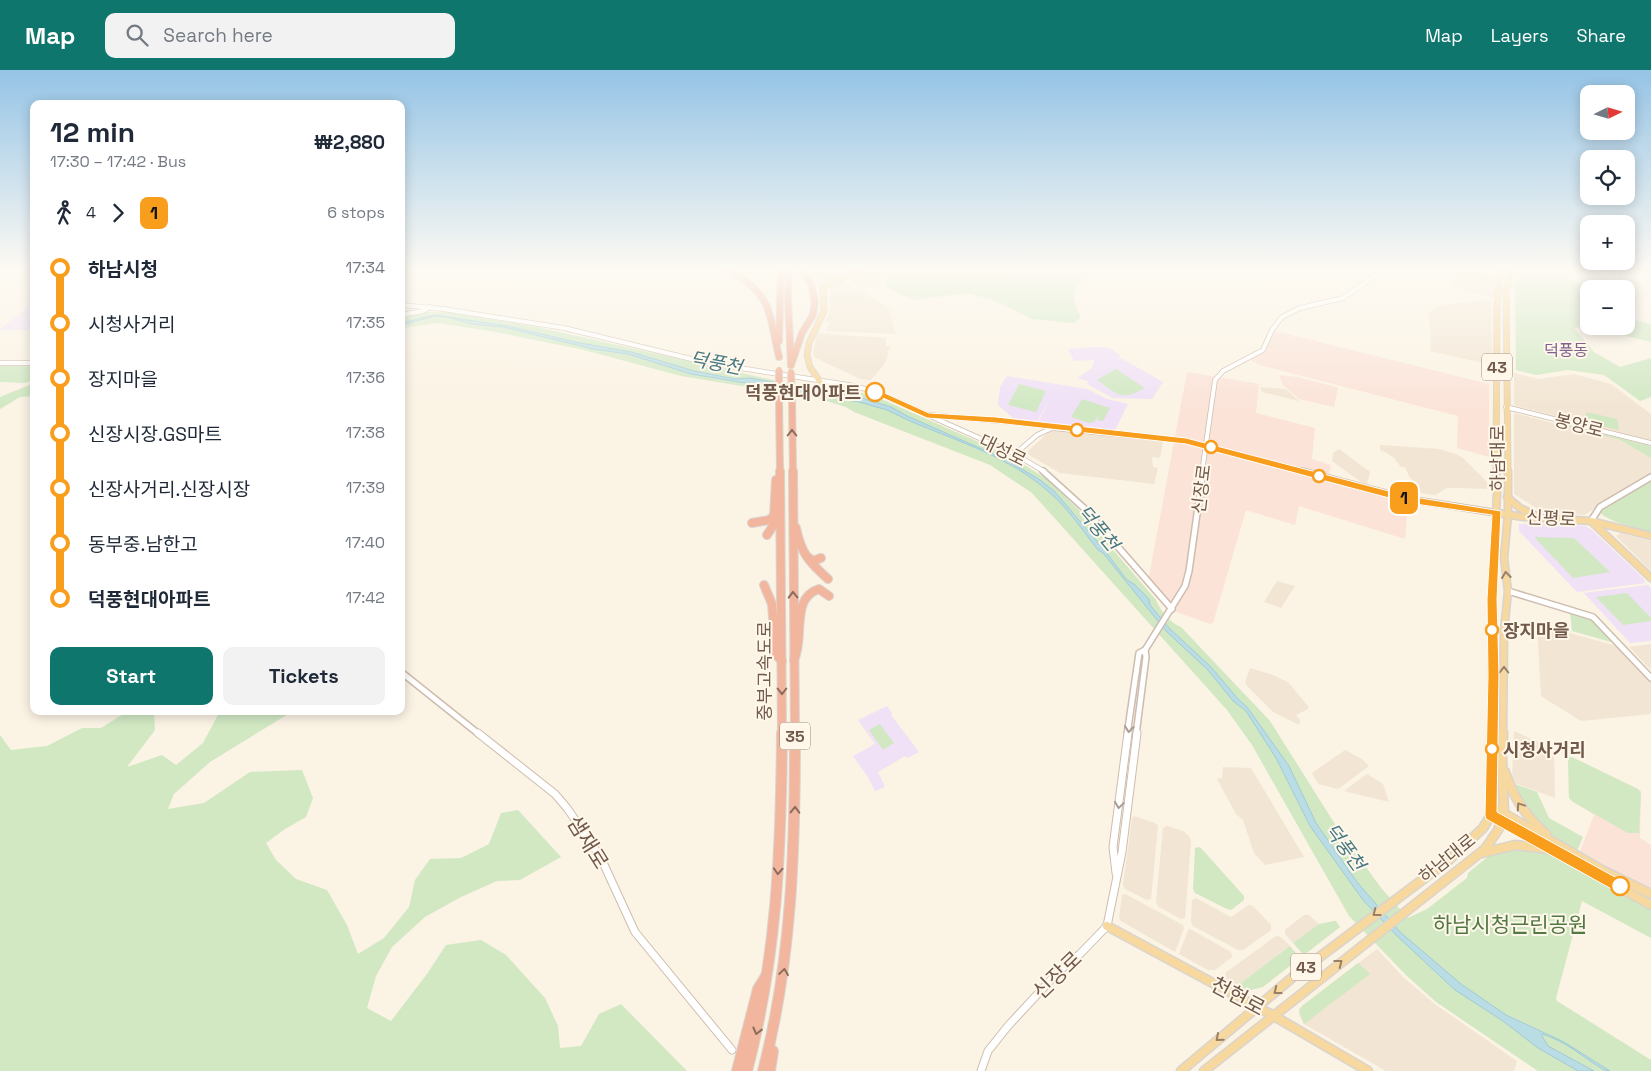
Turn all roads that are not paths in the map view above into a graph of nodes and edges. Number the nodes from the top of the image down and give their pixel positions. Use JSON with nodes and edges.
{"nodes":[{"id":1,"x":479,"y":315,"type":"edge"},
{"id":2,"x":771,"y":315,"type":"edge"},
{"id":3,"x":780,"y":315,"type":"edge"},
{"id":4,"x":789,"y":315,"type":"edge"},
{"id":5,"x":811,"y":315,"type":"edge"},
{"id":6,"x":823,"y":315,"type":"edge"},
{"id":7,"x":1286,"y":315,"type":"edge"},
{"id":8,"x":1497,"y":315,"type":"edge"},
{"id":9,"x":1506,"y":315,"type":"edge"},
{"id":10,"x":779,"y":357,"type":"junction"},
{"id":11,"x":0,"y":363,"type":"edge"},
{"id":12,"x":30,"y":363,"type":"edge"},
{"id":13,"x":791,"y":369,"type":"junction"},
{"id":14,"x":820,"y":382,"type":"junction"},
{"id":15,"x":1506,"y":407,"type":"junction"},
{"id":16,"x":927,"y":415,"type":"junction"},
{"id":17,"x":1041,"y":429,"type":"junction"},
{"id":18,"x":1651,"y":443,"type":"edge"},
{"id":19,"x":1206,"y":446,"type":"junction"},
{"id":20,"x":780,"y":454,"type":"junction"},
{"id":21,"x":1015,"y":454,"type":"junction"},
{"id":22,"x":1651,"y":478,"type":"edge"},
{"id":23,"x":1507,"y":497,"type":"junction"},
{"id":24,"x":1497,"y":513,"type":"junction"},
{"id":25,"x":1508,"y":515,"type":"junction"},
{"id":26,"x":774,"y":516,"type":"junction"},
{"id":27,"x":792,"y":518,"type":"junction"},
{"id":28,"x":1540,"y":518,"type":"junction"},
{"id":29,"x":1592,"y":521,"type":"junction"},
{"id":30,"x":752,"y":523,"type":"dead end"},
{"id":31,"x":1621,"y":528,"type":"junction"},
{"id":32,"x":767,"y":535,"type":"dead end"},
{"id":33,"x":1651,"y":536,"type":"edge"},
{"id":34,"x":798,"y":540,"type":"junction"},
{"id":35,"x":1611,"y":540,"type":"junction"},
{"id":36,"x":822,"y":558,"type":"dead end"},
{"id":37,"x":1651,"y":578,"type":"edge"},
{"id":38,"x":828,"y":579,"type":"dead end"},
{"id":39,"x":764,"y":585,"type":"dead end"},
{"id":40,"x":1508,"y":591,"type":"junction"},
{"id":41,"x":829,"y":596,"type":"dead end"},
{"id":42,"x":1172,"y":609,"type":"junction"},
{"id":43,"x":1145,"y":650,"type":"junction"},
{"id":44,"x":794,"y":660,"type":"junction"},
{"id":45,"x":782,"y":661,"type":"junction"},
{"id":46,"x":405,"y":675,"type":"edge"},
{"id":47,"x":1651,"y":678,"type":"edge"},
{"id":48,"x":1133,"y":696,"type":"junction"},
{"id":49,"x":1140,"y":699,"type":"junction"},
{"id":50,"x":1502,"y":759,"type":"junction"},
{"id":51,"x":1491,"y":810,"type":"junction"},
{"id":52,"x":1503,"y":817,"type":"junction"},
{"id":53,"x":1483,"y":830,"type":"junction"},
{"id":54,"x":1490,"y":844,"type":"junction"},
{"id":55,"x":1481,"y":853,"type":"junction"},
{"id":56,"x":1567,"y":853,"type":"junction"},
{"id":57,"x":1116,"y":872,"type":"junction"},
{"id":58,"x":1651,"y":894,"type":"edge"},
{"id":59,"x":1651,"y":905,"type":"edge"},
{"id":60,"x":1107,"y":926,"type":"junction"},
{"id":61,"x":768,"y":972,"type":"junction"},
{"id":62,"x":779,"y":1004,"type":"junction"},
{"id":63,"x":1256,"y":1006,"type":"junction"},
{"id":64,"x":1274,"y":1016,"type":"junction"},
{"id":65,"x":732,"y":1050,"type":"dead end"},
{"id":66,"x":737,"y":1071,"type":"edge"},
{"id":67,"x":747,"y":1071,"type":"edge"},
{"id":68,"x":763,"y":1071,"type":"edge"},
{"id":69,"x":770,"y":1071,"type":"edge"},
{"id":70,"x":981,"y":1071,"type":"edge"},
{"id":71,"x":1181,"y":1071,"type":"edge"},
{"id":72,"x":1204,"y":1071,"type":"edge"},
{"id":73,"x":1368,"y":1071,"type":"edge"}],
"edges":[{"from":1,"to":14,"type":"street","name":"대성로"},
{"from":2,"to":10,"type":"highway"},
{"from":3,"to":10,"type":"highway","name":"중부고속도로","number":"35"},
{"from":4,"to":13,"type":"highway","name":"중부고속도로","number":"35"},
{"from":5,"to":13,"type":"highway"},
{"from":6,"to":14,"type":"main road"},
{"from":7,"to":19,"type":"street","name":"신장로"},
{"from":8,"to":24,"type":"main road","name":"하남대로","number":"43"},
{"from":9,"to":15,"type":"main road","name":"하남대로","number":"43"},
{"from":10,"to":20,"type":"highway","name":"중부고속도로","number":"35","bridge":true},
{"from":11,"to":12,"type":"street"},
{"from":27,"to":13,"type":"highway","name":"중부고속도로","number":"35","one_way":true,"bridge":true},
{"from":14,"to":16,"type":"street","name":"대성로"},
{"from":15,"to":18,"type":"street","name":"봉양로"},
{"from":15,"to":23,"type":"main road","name":"하남대로","number":"43"},
{"from":16,"to":17,"type":"street"},
{"from":16,"to":21,"type":"street","name":"대성로"},
{"from":17,"to":19,"type":"street","name":"신평로"},
{"from":17,"to":21,"type":"street"},
{"from":19,"to":24,"type":"street","name":"신평로"},
{"from":19,"to":42,"type":"street","name":"신장로"},
{"from":20,"to":26,"type":"highway"},
{"from":20,"to":45,"type":"highway","name":"중부고속도로","number":"35"},
{"from":21,"to":42,"type":"street","name":"대성로"},
{"from":22,"to":29,"type":"street"},
{"from":23,"to":25,"type":"main road","name":"하남대로","number":"43"},
{"from":23,"to":28,"type":"main road"},
{"from":24,"to":25,"type":"main road","name":"신평로"},
{"from":24,"to":51,"type":"main road","name":"하남대로","number":"43"},
{"from":25,"to":28,"type":"main road","name":"신평로"},
{"from":40,"to":25,"type":"main road","name":"하남대로","number":"43","one_way":true},
{"from":26,"to":30,"type":"highway"},
{"from":26,"to":32,"type":"highway"},
{"from":27,"to":34,"type":"highway"},
{"from":44,"to":27,"type":"highway","name":"중부고속도로","number":"35","one_way":true},
{"from":28,"to":29,"type":"main road","name":"신평로"},
{"from":29,"to":31,"type":"main road","name":"신평로"},
{"from":29,"to":35,"type":"main road"},
{"from":31,"to":33,"type":"main road","name":"신평로"},
{"from":31,"to":35,"type":"main road"},
{"from":34,"to":36,"type":"highway"},
{"from":34,"to":38,"type":"highway"},
{"from":35,"to":37,"type":"main road"},
{"from":39,"to":45,"type":"highway"},
{"from":40,"to":47,"type":"street"},
{"from":50,"to":40,"type":"main road","name":"하남대로","number":"43","one_way":true},
{"from":41,"to":44,"type":"highway"},
{"from":42,"to":43,"type":"street","name":"신장로"},
{"from":43,"to":48,"type":"street","name":"신장로"},
{"from":43,"to":49,"type":"street","name":"신장로"},
{"from":62,"to":44,"type":"highway","name":"중부고속도로","number":"35","one_way":true},
{"from":45,"to":61,"type":"highway","name":"중부고속도로","number":"35","one_way":true},
{"from":46,"to":65,"type":"street","name":"샘재로"},
{"from":48,"to":49,"type":"street"},
{"from":48,"to":57,"type":"street","name":"신장로","one_way":true},
{"from":49,"to":57,"type":"street","name":"신장로"},
{"from":50,"to":52,"type":"main road","name":"하남대로","number":"43"},
{"from":56,"to":50,"type":"main road","one_way":true},
{"from":51,"to":52,"type":"main road"},
{"from":51,"to":53,"type":"main road","name":"하남대로","number":"43"},
{"from":52,"to":54,"type":"main road","name":"하남대로","number":"43"},
{"from":52,"to":56,"type":"main road"},
{"from":53,"to":54,"type":"main road"},
{"from":53,"to":63,"type":"main road","name":"하남대로","number":"43","one_way":true},
{"from":54,"to":55,"type":"main road","name":"하남대로","number":"43"},
{"from":55,"to":56,"type":"main road"},
{"from":64,"to":55,"type":"main road","name":"하남대로","number":"43","one_way":true},
{"from":56,"to":58,"type":"main road"},
{"from":56,"to":59,"type":"main road"},
{"from":57,"to":60,"type":"street","name":"신장로"},
{"from":60,"to":63,"type":"main road","name":"천현로"},
{"from":60,"to":70,"type":"street","name":"신장로"},
{"from":61,"to":66,"type":"highway"},
{"from":61,"to":67,"type":"highway","name":"중부고속도로","number":"35","one_way":true},
{"from":62,"to":68,"type":"highway","name":"중부고속도로","number":"35"},
{"from":62,"to":69,"type":"highway"},
{"from":63,"to":64,"type":"main road","name":"천현로"},
{"from":63,"to":71,"type":"main road","name":"하남대로","number":"43","one_way":true},
{"from":64,"to":72,"type":"main road","name":"하남대로","number":"43"},
{"from":64,"to":73,"type":"main road","name":"천현로"}]}
